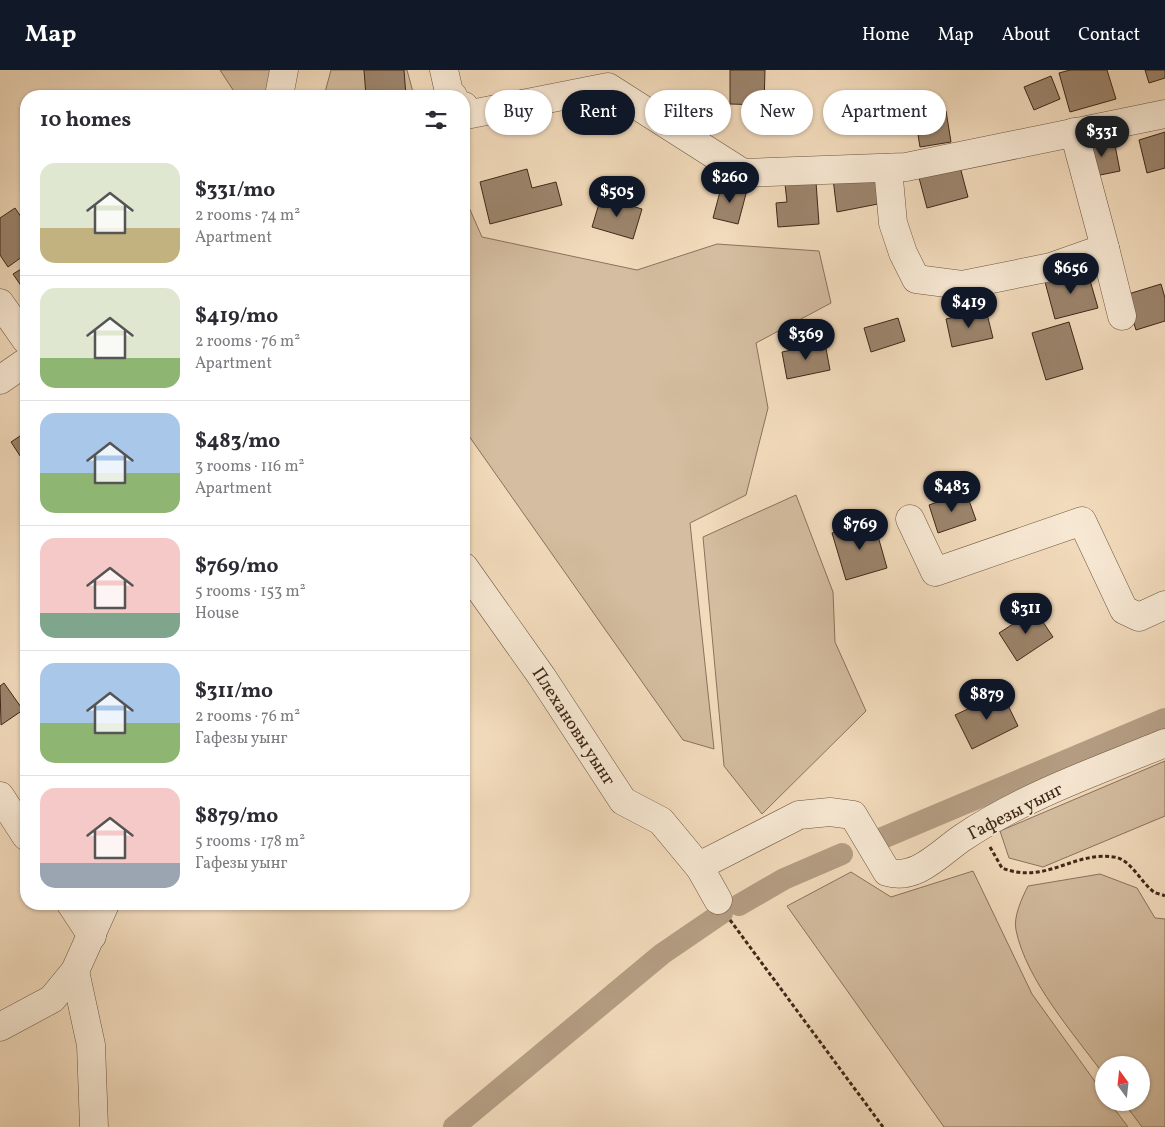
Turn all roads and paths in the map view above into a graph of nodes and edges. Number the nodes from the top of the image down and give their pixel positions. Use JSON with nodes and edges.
{"nodes":[{"id":1,"x":284,"y":70,"type":"edge"},
{"id":2,"x":444,"y":70,"type":"edge"},
{"id":3,"x":280,"y":90,"type":"edge"},
{"id":4,"x":449,"y":90,"type":"edge"},
{"id":5,"x":470,"y":113,"type":"edge"},
{"id":6,"x":1165,"y":114,"type":"edge"},
{"id":7,"x":1074,"y":132,"type":"junction"},
{"id":8,"x":888,"y":168,"type":"junction"},
{"id":9,"x":1104,"y":248,"type":"junction"},
{"id":10,"x":0,"y":303,"type":"edge"},
{"id":11,"x":1122,"y":316,"type":"dead end"},
{"id":12,"x":20,"y":331,"type":"edge"},
{"id":13,"x":20,"y":366,"type":"edge"},
{"id":14,"x":0,"y":380,"type":"edge"},
{"id":15,"x":910,"y":519,"type":"dead end"},
{"id":16,"x":470,"y":575,"type":"edge"},
{"id":17,"x":1165,"y":605,"type":"edge"},
{"id":18,"x":1165,"y":743,"type":"edge"},
{"id":19,"x":0,"y":796,"type":"edge"},
{"id":20,"x":20,"y":827,"type":"edge"},
{"id":21,"x":962,"y":838,"type":"junction"},
{"id":22,"x":700,"y":868,"type":"junction"},
{"id":23,"x":1165,"y":896,"type":"edge"},
{"id":24,"x":718,"y":900,"type":"dead end"},
{"id":25,"x":75,"y":910,"type":"edge"},
{"id":26,"x":102,"y":910,"type":"edge"},
{"id":27,"x":736,"y":930,"type":"dead end"},
{"id":28,"x":92,"y":936,"type":"junction"},
{"id":29,"x":74,"y":971,"type":"junction"},
{"id":30,"x":0,"y":1026,"type":"edge"},
{"id":31,"x":94,"y":1127,"type":"edge"},
{"id":32,"x":883,"y":1127,"type":"edge"}],
"edges":[{"from":1,"to":3,"type":"street"},
{"from":2,"to":4,"type":"street"},
{"from":5,"to":8,"type":"street"},
{"from":6,"to":7,"type":"street"},
{"from":7,"to":8,"type":"street"},
{"from":7,"to":9,"type":"street"},
{"from":8,"to":9,"type":"street"},
{"from":9,"to":11,"type":"street"},
{"from":10,"to":12,"type":"street"},
{"from":13,"to":14,"type":"street"},
{"from":15,"to":17,"type":"street"},
{"from":16,"to":22,"type":"street","name":"Плехановы уынг"},
{"from":18,"to":21,"type":"street","name":"Гафезы уынг"},
{"from":19,"to":20,"type":"street"},
{"from":21,"to":22,"type":"street","name":"Гафезы уынг"},
{"from":21,"to":23,"type":"path"},
{"from":22,"to":24,"type":"street","name":"Плехановы уынг"},
{"from":25,"to":28,"type":"street"},
{"from":26,"to":28,"type":"street"},
{"from":27,"to":32,"type":"path"},
{"from":28,"to":29,"type":"street"},
{"from":29,"to":30,"type":"street"},
{"from":29,"to":31,"type":"street"}]}
